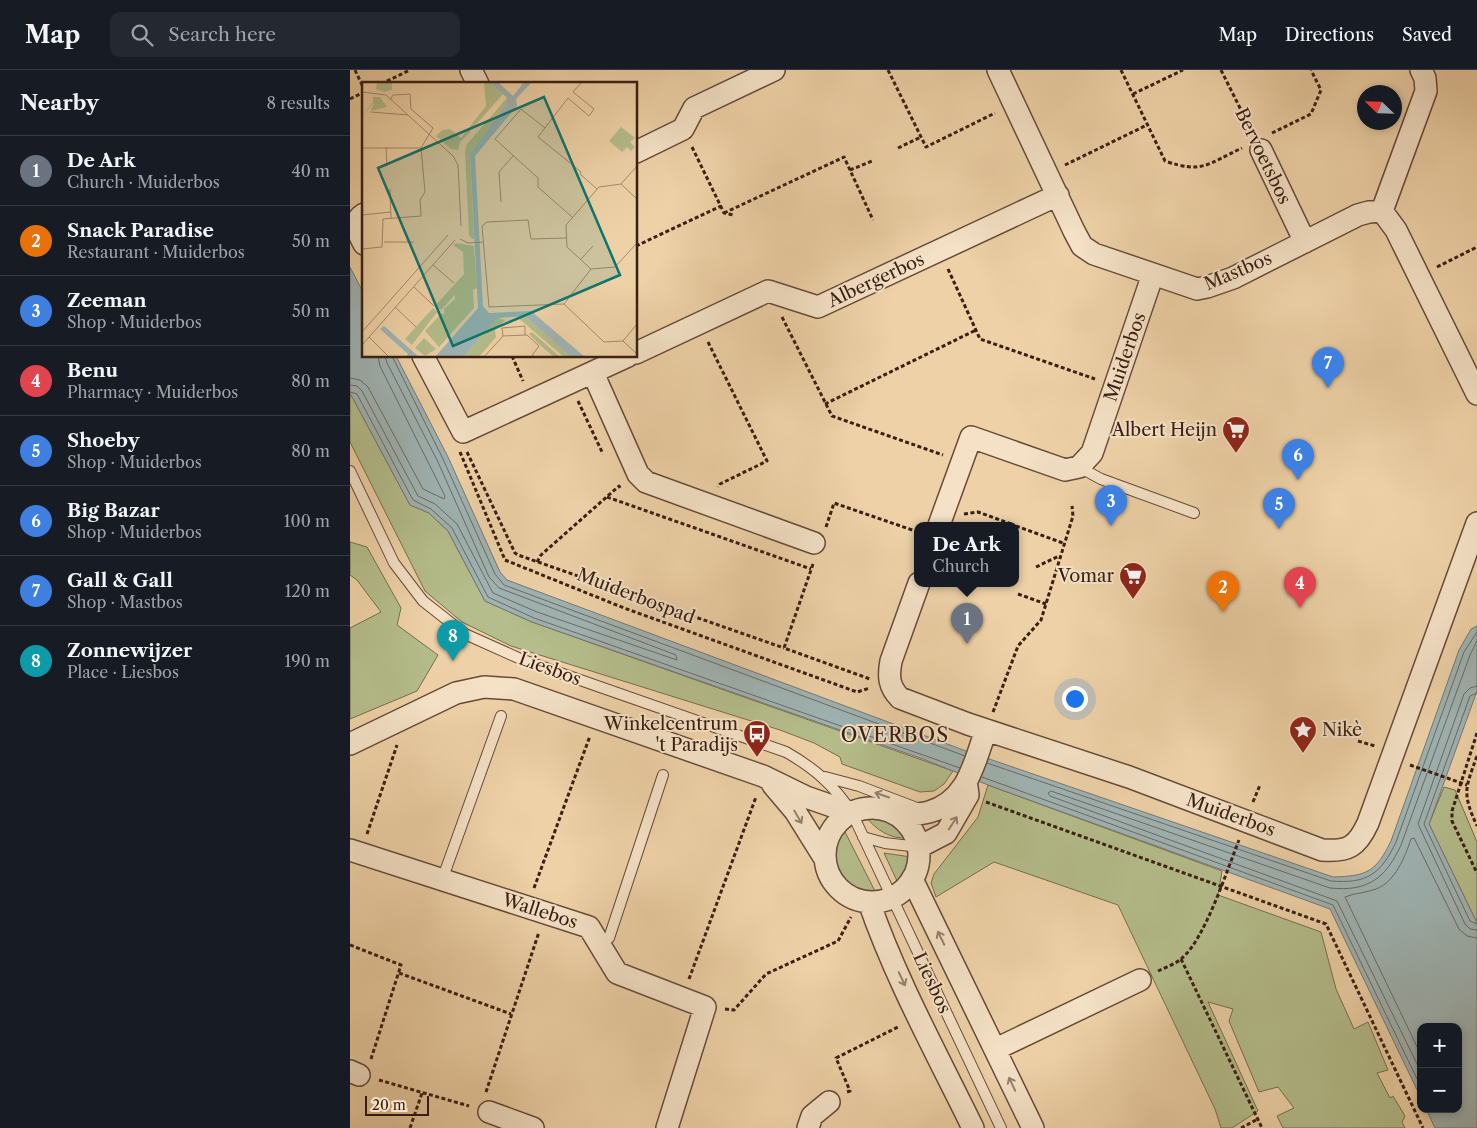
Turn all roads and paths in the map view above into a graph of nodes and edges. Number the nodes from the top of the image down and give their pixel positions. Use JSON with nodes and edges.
{"nodes":[{"id":1,"x":355,"y":70,"type":"edge"},
{"id":2,"x":410,"y":70,"type":"edge"},
{"id":3,"x":471,"y":70,"type":"edge"},
{"id":4,"x":774,"y":70,"type":"edge"},
{"id":5,"x":888,"y":70,"type":"edge"},
{"id":6,"x":998,"y":70,"type":"edge"},
{"id":7,"x":1121,"y":70,"type":"edge"},
{"id":8,"x":1183,"y":70,"type":"edge"},
{"id":9,"x":1221,"y":70,"type":"edge"},
{"id":10,"x":1311,"y":70,"type":"edge"},
{"id":11,"x":1421,"y":70,"type":"edge"},
{"id":12,"x":385,"y":82,"type":"edge"},
{"id":13,"x":477,"y":82,"type":"edge"},
{"id":14,"x":362,"y":86,"type":"edge"},
{"id":15,"x":362,"y":91,"type":"edge"},
{"id":16,"x":1133,"y":94,"type":"junction"},
{"id":17,"x":350,"y":99,"type":"edge"},
{"id":18,"x":1014,"y":104,"type":"junction"},
{"id":19,"x":1147,"y":125,"type":"junction"},
{"id":20,"x":683,"y":129,"type":"junction"},
{"id":21,"x":921,"y":137,"type":"junction"},
{"id":22,"x":1259,"y":145,"type":"junction"},
{"id":23,"x":898,"y":148,"type":"dead end"},
{"id":24,"x":638,"y":151,"type":"edge"},
{"id":25,"x":872,"y":161,"type":"dead end"},
{"id":26,"x":850,"y":170,"type":"junction"},
{"id":27,"x":1047,"y":173,"type":"junction"},
{"id":28,"x":1058,"y":195,"type":"junction"},
{"id":29,"x":721,"y":206,"type":"junction"},
{"id":30,"x":1382,"y":211,"type":"junction"},
{"id":31,"x":724,"y":213,"type":"junction"},
{"id":32,"x":734,"y":214,"type":"dead end"},
{"id":33,"x":362,"y":217,"type":"edge"},
{"id":34,"x":873,"y":220,"type":"dead end"},
{"id":35,"x":362,"y":240,"type":"edge"},
{"id":36,"x":1305,"y":242,"type":"junction"},
{"id":37,"x":638,"y":245,"type":"edge"},
{"id":38,"x":1477,"y":248,"type":"edge"},
{"id":39,"x":939,"y":251,"type":"junction"},
{"id":40,"x":1153,"y":274,"type":"junction"},
{"id":41,"x":1418,"y":276,"type":"junction"},
{"id":42,"x":768,"y":291,"type":"junction"},
{"id":43,"x":699,"y":323,"type":"junction"},
{"id":44,"x":976,"y":330,"type":"junction"},
{"id":45,"x":638,"y":352,"type":"edge"},
{"id":46,"x":424,"y":358,"type":"edge"},
{"id":47,"x":513,"y":358,"type":"edge"},
{"id":48,"x":624,"y":358,"type":"edge"},
{"id":49,"x":593,"y":373,"type":"junction"},
{"id":50,"x":570,"y":384,"type":"junction"},
{"id":51,"x":1115,"y":386,"type":"junction"},
{"id":52,"x":1477,"y":394,"type":"edge"},
{"id":53,"x":532,"y":400,"type":"junction"},
{"id":54,"x":825,"y":404,"type":"junction"},
{"id":55,"x":461,"y":434,"type":"junction"},
{"id":56,"x":607,"y":460,"type":"dead end"},
{"id":57,"x":962,"y":462,"type":"junction"},
{"id":58,"x":1079,"y":468,"type":"junction"},
{"id":59,"x":350,"y":471,"type":"edge"},
{"id":60,"x":615,"y":478,"type":"dead end"},
{"id":61,"x":646,"y":482,"type":"junction"},
{"id":62,"x":619,"y":486,"type":"junction"},
{"id":63,"x":607,"y":497,"type":"junction"},
{"id":64,"x":1072,"y":506,"type":"dead end"},
{"id":65,"x":711,"y":507,"type":"junction"},
{"id":66,"x":1194,"y":513,"type":"dead end"},
{"id":67,"x":941,"y":520,"type":"edge"},
{"id":68,"x":1004,"y":522,"type":"edge"},
{"id":69,"x":1477,"y":523,"type":"edge"},
{"id":70,"x":1019,"y":527,"type":"edge"},
{"id":71,"x":914,"y":531,"type":"edge"},
{"id":72,"x":1063,"y":543,"type":"junction"},
{"id":73,"x":818,"y":544,"type":"junction"},
{"id":74,"x":1060,"y":556,"type":"junction"},
{"id":75,"x":537,"y":562,"type":"junction"},
{"id":76,"x":1036,"y":567,"type":"dead end"},
{"id":77,"x":811,"y":569,"type":"junction"},
{"id":78,"x":917,"y":587,"type":"edge"},
{"id":79,"x":1018,"y":594,"type":"dead end"},
{"id":80,"x":1046,"y":604,"type":"junction"},
{"id":81,"x":784,"y":648,"type":"junction"},
{"id":82,"x":886,"y":682,"type":"junction"},
{"id":83,"x":501,"y":716,"type":"dead end"},
{"id":84,"x":596,"y":717,"type":"junction"},
{"id":85,"x":389,"y":726,"type":"junction"},
{"id":86,"x":1477,"y":733,"type":"edge"},
{"id":87,"x":982,"y":739,"type":"junction"},
{"id":88,"x":350,"y":744,"type":"edge"},
{"id":89,"x":1477,"y":756,"type":"edge"},
{"id":90,"x":1411,"y":766,"type":"dead end"},
{"id":91,"x":663,"y":775,"type":"dead end"},
{"id":92,"x":824,"y":777,"type":"junction"},
{"id":93,"x":765,"y":778,"type":"junction"},
{"id":94,"x":1460,"y":783,"type":"junction"},
{"id":95,"x":1466,"y":785,"type":"junction"},
{"id":96,"x":967,"y":790,"type":"junction"},
{"id":97,"x":928,"y":812,"type":"junction"},
{"id":98,"x":852,"y":813,"type":"junction"},
{"id":99,"x":897,"y":815,"type":"junction"},
{"id":100,"x":1477,"y":826,"type":"edge"},
{"id":101,"x":863,"y":837,"type":"junction"},
{"id":102,"x":1239,"y":839,"type":"dead end"},
{"id":103,"x":919,"y":847,"type":"junction"},
{"id":104,"x":355,"y":852,"type":"edge"},
{"id":105,"x":825,"y":859,"type":"junction"},
{"id":106,"x":1477,"y":873,"type":"edge"},
{"id":107,"x":912,"y":879,"type":"junction"},
{"id":108,"x":442,"y":880,"type":"junction"},
{"id":109,"x":1221,"y":888,"type":"junction"},
{"id":110,"x":892,"y":898,"type":"junction"},
{"id":111,"x":864,"y":901,"type":"junction"},
{"id":112,"x":536,"y":910,"type":"junction"},
{"id":113,"x":598,"y":942,"type":"junction"},
{"id":114,"x":350,"y":945,"type":"edge"},
{"id":115,"x":1182,"y":959,"type":"junction"},
{"id":116,"x":399,"y":973,"type":"junction"},
{"id":117,"x":1140,"y":980,"type":"joint"},
{"id":118,"x":682,"y":998,"type":"junction"},
{"id":119,"x":705,"y":1006,"type":"junction"},
{"id":120,"x":511,"y":1014,"type":"junction"},
{"id":121,"x":919,"y":1017,"type":"junction"},
{"id":122,"x":996,"y":1050,"type":"junction"},
{"id":123,"x":358,"y":1074,"type":"edge"},
{"id":124,"x":422,"y":1093,"type":"junction"},
{"id":125,"x":829,"y":1102,"type":"joint"},
{"id":126,"x":484,"y":1110,"type":"junction"},
{"id":127,"x":1258,"y":1119,"type":"junction"},
{"id":128,"x":410,"y":1128,"type":"edge"},
{"id":129,"x":532,"y":1128,"type":"edge"},
{"id":130,"x":667,"y":1128,"type":"edge"},
{"id":131,"x":808,"y":1128,"type":"edge"},
{"id":132,"x":973,"y":1128,"type":"edge"},
{"id":133,"x":1002,"y":1128,"type":"edge"},
{"id":134,"x":1033,"y":1128,"type":"edge"},
{"id":135,"x":1241,"y":1128,"type":"edge"},
{"id":136,"x":1262,"y":1128,"type":"edge"},
{"id":137,"x":1423,"y":1128,"type":"edge"}],
"edges":[{"from":1,"to":14,"type":"path"},
{"from":2,"to":12,"type":"path"},
{"from":3,"to":13,"type":"street"},
{"from":4,"to":20,"type":"street"},
{"from":5,"to":21,"type":"path"},
{"from":6,"to":18,"type":"street","name":"Mastbos"},
{"from":7,"to":16,"type":"path"},
{"from":8,"to":16,"type":"path"},
{"from":9,"to":22,"type":"path","name":"Bervoetsbos"},
{"from":10,"to":22,"type":"path"},
{"from":11,"to":30,"type":"street"},
{"from":15,"to":17,"type":"path"},
{"from":16,"to":19,"type":"path"},
{"from":18,"to":21,"type":"path"},
{"from":18,"to":27,"type":"street","name":"Mastbos"},
{"from":19,"to":22,"type":"path"},
{"from":19,"to":27,"type":"path"},
{"from":20,"to":24,"type":"street"},
{"from":20,"to":29,"type":"path"},
{"from":21,"to":23,"type":"path"},
{"from":22,"to":36,"type":"street","name":"Bervoetsbos"},
{"from":25,"to":26,"type":"path"},
{"from":26,"to":31,"type":"path"},
{"from":26,"to":34,"type":"path"},
{"from":27,"to":28,"type":"street","name":"Mastbos"},
{"from":28,"to":39,"type":"street","name":"Albergerbos"},
{"from":28,"to":40,"type":"street","name":"Mastbos"},
{"from":29,"to":31,"type":"path"},
{"from":29,"to":37,"type":"path"},
{"from":30,"to":36,"type":"street","name":"Mastbos"},
{"from":30,"to":41,"type":"street"},
{"from":31,"to":32,"type":"path"},
{"from":33,"to":35,"type":"street"},
{"from":36,"to":40,"type":"street","name":"Mastbos"},
{"from":38,"to":41,"type":"path"},
{"from":39,"to":42,"type":"street","name":"Albergerbos"},
{"from":39,"to":44,"type":"path"},
{"from":40,"to":51,"type":"street","name":"Muiderbos"},
{"from":41,"to":52,"type":"street"},
{"from":42,"to":43,"type":"street"},
{"from":42,"to":54,"type":"path"},
{"from":43,"to":45,"type":"street"},
{"from":43,"to":65,"type":"path"},
{"from":44,"to":51,"type":"path"},
{"from":44,"to":54,"type":"path"},
{"from":46,"to":55,"type":"street"},
{"from":47,"to":53,"type":"path"},
{"from":48,"to":49,"type":"street"},
{"from":49,"to":50,"type":"street"},
{"from":49,"to":61,"type":"street"},
{"from":50,"to":53,"type":"street"},
{"from":50,"to":56,"type":"path"},
{"from":51,"to":58,"type":"street","name":"Muiderbos"},
{"from":53,"to":55,"type":"street"},
{"from":54,"to":57,"type":"path"},
{"from":55,"to":75,"type":"path"},
{"from":55,"to":82,"type":"path","name":"Muiderbospad"},
{"from":57,"to":58,"type":"street"},
{"from":57,"to":67,"type":"street"},
{"from":58,"to":66,"type":"lane"},
{"from":59,"to":92,"type":"lane","name":"Liesbos"},
{"from":60,"to":62,"type":"path"},
{"from":61,"to":62,"type":"path"},
{"from":61,"to":65,"type":"street"},
{"from":62,"to":63,"type":"path"},
{"from":63,"to":75,"type":"path"},
{"from":63,"to":77,"type":"path"},
{"from":64,"to":72,"type":"path"},
{"from":65,"to":73,"type":"street"},
{"from":67,"to":68,"type":"path"},
{"from":69,"to":87,"type":"street","name":"Muiderbos"},
{"from":70,"to":72,"type":"path"},
{"from":71,"to":73,"type":"path"},
{"from":72,"to":74,"type":"path"},
{"from":73,"to":77,"type":"path"},
{"from":74,"to":76,"type":"path"},
{"from":74,"to":80,"type":"path"},
{"from":75,"to":81,"type":"path"},
{"from":77,"to":81,"type":"path"},
{"from":78,"to":82,"type":"street"},
{"from":79,"to":80,"type":"path"},
{"from":80,"to":87,"type":"path"},
{"from":81,"to":82,"type":"path"},
{"from":82,"to":87,"type":"street","name":"Muiderbos"},
{"from":83,"to":108,"type":"lane"},
{"from":84,"to":85,"type":"street","name":"Liesbos"},
{"from":84,"to":93,"type":"street","name":"Liesbos"},
{"from":84,"to":112,"type":"path"},
{"from":85,"to":88,"type":"street","name":"Liesbos"},
{"from":85,"to":104,"type":"path"},
{"from":86,"to":94,"type":"path"},
{"from":87,"to":96,"type":"street"},
{"from":89,"to":95,"type":"path"},
{"from":90,"to":94,"type":"path"},
{"from":91,"to":113,"type":"lane"},
{"from":97,"to":92,"type":"lane","name":"Liesbos","one_way":true},
{"from":92,"to":98,"type":"lane","name":"Liesbos"},
{"from":93,"to":98,"type":"street","name":"Liesbos"},
{"from":93,"to":105,"type":"street","one_way":true},
{"from":93,"to":118,"type":"path"},
{"from":94,"to":95,"type":"path"},
{"from":94,"to":106,"type":"path"},
{"from":95,"to":100,"type":"path"},
{"from":96,"to":97,"type":"street"},
{"from":103,"to":96,"type":"street","one_way":true},
{"from":96,"to":109,"type":"path"},
{"from":97,"to":99,"type":"street"},
{"from":98,"to":99,"type":"street"},
{"from":98,"to":101,"type":"lane","name":"Liesbos"},
{"from":98,"to":105,"type":"street"},
{"from":99,"to":103,"type":"street"},
{"from":101,"to":103,"type":"lane"},
{"from":101,"to":110,"type":"lane","name":"Liesbos"},
{"from":102,"to":109,"type":"path"},
{"from":103,"to":107,"type":"street"},
{"from":104,"to":108,"type":"street","name":"Wallebos"},
{"from":105,"to":111,"type":"street"},
{"from":107,"to":110,"type":"street"},
{"from":122,"to":107,"type":"street","name":"Liesbos","one_way":true},
{"from":108,"to":112,"type":"street","name":"Wallebos"},
{"from":109,"to":115,"type":"path"},
{"from":109,"to":137,"type":"path"},
{"from":110,"to":111,"type":"street"},
{"from":110,"to":133,"type":"lane","name":"Liesbos"},
{"from":111,"to":119,"type":"path"},
{"from":111,"to":121,"type":"street","name":"Liesbos","one_way":true},
{"from":112,"to":113,"type":"street","name":"Wallebos"},
{"from":112,"to":120,"type":"path"},
{"from":113,"to":118,"type":"street","name":"Wallebos"},
{"from":114,"to":116,"type":"path"},
{"from":115,"to":117,"type":"path"},
{"from":115,"to":127,"type":"path"},
{"from":116,"to":120,"type":"path"},
{"from":116,"to":123,"type":"path"},
{"from":117,"to":122,"type":"street"},
{"from":118,"to":119,"type":"street","name":"Wallebos"},
{"from":119,"to":130,"type":"street"},
{"from":120,"to":126,"type":"path"},
{"from":121,"to":125,"type":"path"},
{"from":121,"to":132,"type":"street","name":"Liesbos"},
{"from":134,"to":122,"type":"street","name":"Liesbos","one_way":true},
{"from":123,"to":124,"type":"path"},
{"from":124,"to":126,"type":"path"},
{"from":124,"to":128,"type":"path"},
{"from":125,"to":131,"type":"street"},
{"from":126,"to":129,"type":"street"},
{"from":127,"to":135,"type":"path"},
{"from":127,"to":136,"type":"path"}]}
